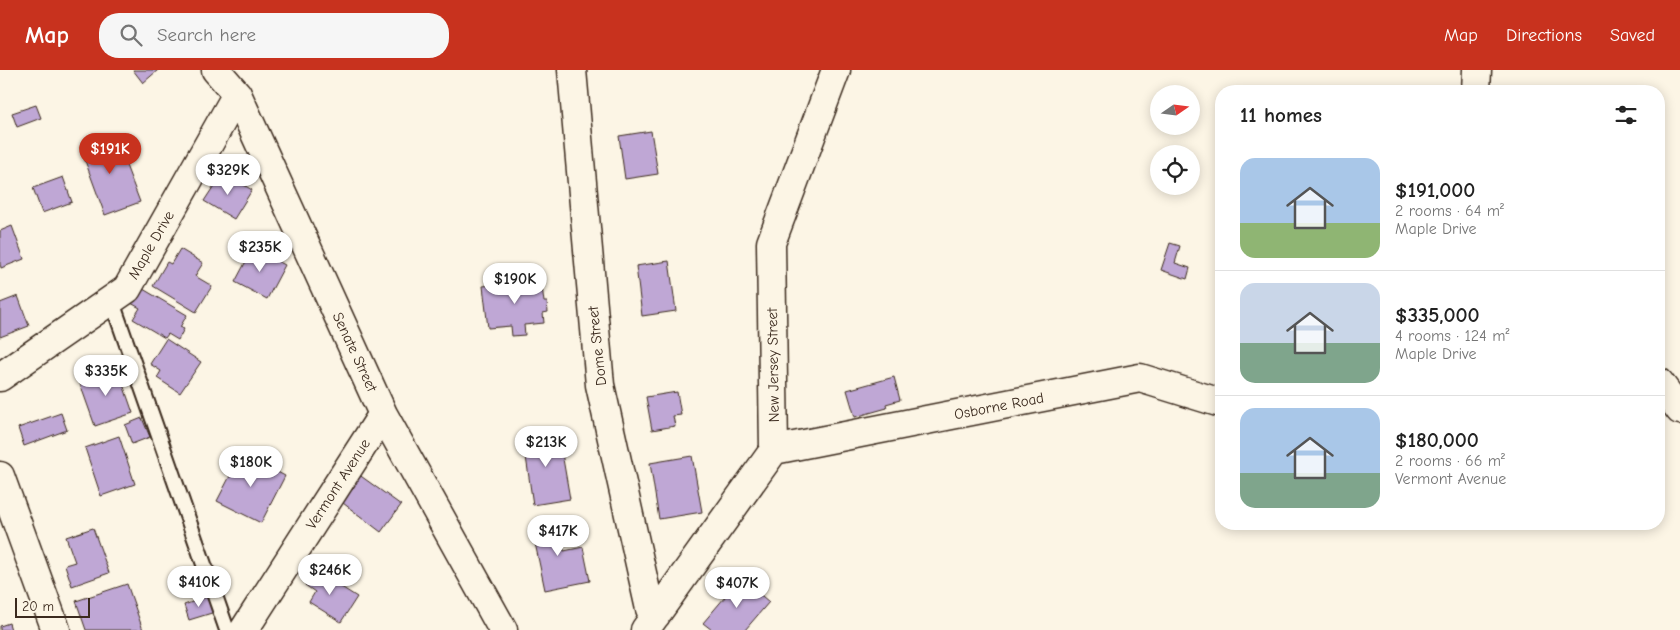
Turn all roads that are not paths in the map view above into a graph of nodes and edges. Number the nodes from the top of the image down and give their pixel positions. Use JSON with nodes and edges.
{"nodes":[{"id":1,"x":216,"y":70,"type":"edge"},
{"id":2,"x":572,"y":70,"type":"edge"},
{"id":3,"x":836,"y":70,"type":"edge"},
{"id":4,"x":1476,"y":70,"type":"edge"},
{"id":5,"x":1476,"y":85,"type":"edge"},
{"id":6,"x":237,"y":94,"type":"junction"},
{"id":7,"x":112,"y":299,"type":"junction"},
{"id":8,"x":0,"y":376,"type":"edge"},
{"id":9,"x":1665,"y":390,"type":"edge"},
{"id":10,"x":1215,"y":401,"type":"edge"},
{"id":11,"x":1680,"y":410,"type":"edge"},
{"id":12,"x":384,"y":414,"type":"junction"},
{"id":13,"x":774,"y":450,"type":"junction"},
{"id":14,"x":0,"y":476,"type":"edge"},
{"id":15,"x":651,"y":622,"type":"edge"},
{"id":16,"x":56,"y":630,"type":"edge"},
{"id":17,"x":227,"y":630,"type":"edge"},
{"id":18,"x":244,"y":630,"type":"edge"},
{"id":19,"x":503,"y":630,"type":"edge"}],
"edges":[{"from":1,"to":6,"type":"street","name":"Senate Street"},
{"from":2,"to":15,"type":"street","name":"Dome Street"},
{"from":3,"to":13,"type":"street","name":"New Jersey Street"},
{"from":4,"to":5,"type":"street"},
{"from":6,"to":7,"type":"street","name":"Maple Drive"},
{"from":6,"to":12,"type":"street","name":"Senate Street"},
{"from":7,"to":8,"type":"street","name":"Maple Drive"},
{"from":7,"to":17,"type":"lane"},
{"from":9,"to":11,"type":"street"},
{"from":10,"to":13,"type":"street","name":"Osborne Road"},
{"from":12,"to":18,"type":"street","name":"Vermont Avenue"},
{"from":12,"to":19,"type":"street","name":"Senate Street"},
{"from":13,"to":15,"type":"street"},
{"from":14,"to":16,"type":"street"}]}
